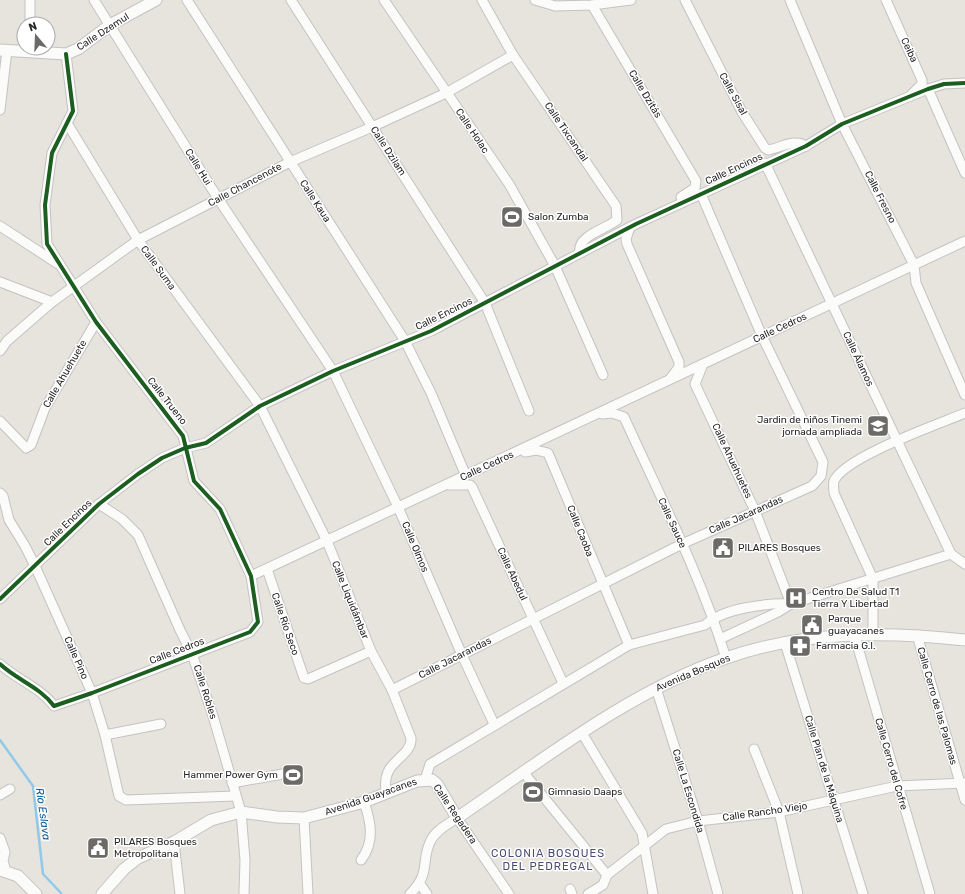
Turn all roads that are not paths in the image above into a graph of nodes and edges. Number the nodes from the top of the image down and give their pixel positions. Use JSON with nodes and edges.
{"nodes":[{"id":1,"x":30,"y":0,"type":"edge"},
{"id":2,"x":94,"y":0,"type":"edge"},
{"id":3,"x":156,"y":0,"type":"edge"},
{"id":4,"x":187,"y":0,"type":"edge"},
{"id":5,"x":290,"y":0,"type":"edge"},
{"id":6,"x":384,"y":0,"type":"edge"},
{"id":7,"x":482,"y":0,"type":"edge"},
{"id":8,"x":535,"y":0,"type":"edge"},
{"id":9,"x":631,"y":0,"type":"edge"},
{"id":10,"x":685,"y":0,"type":"edge"},
{"id":11,"x":790,"y":0,"type":"edge"},
{"id":12,"x":886,"y":0,"type":"edge"},
{"id":13,"x":592,"y":5,"type":"junction"},
{"id":14,"x":30,"y":16,"type":"edge"},
{"id":15,"x":110,"y":25,"type":"junction"},
{"id":16,"x":4,"y":50,"type":"edge"},
{"id":17,"x":16,"y":50,"type":"edge"},
{"id":18,"x":56,"y":53,"type":"edge"},
{"id":19,"x":66,"y":54,"type":"junction"},
{"id":20,"x":513,"y":55,"type":"junction"},
{"id":21,"x":965,"y":83,"type":"edge"},
{"id":22,"x":928,"y":89,"type":"junction"},
{"id":23,"x":446,"y":93,"type":"junction"},
{"id":24,"x":910,"y":96,"type":"junction"},
{"id":25,"x":0,"y":110,"type":"edge"},
{"id":26,"x":66,"y":123,"type":"junction"},
{"id":27,"x":842,"y":124,"type":"junction"},
{"id":28,"x":372,"y":127,"type":"junction"},
{"id":29,"x":806,"y":146,"type":"junction"},
{"id":30,"x":290,"y":162,"type":"junction"},
{"id":31,"x":765,"y":164,"type":"junction"},
{"id":32,"x":965,"y":173,"type":"edge"},
{"id":33,"x":724,"y":183,"type":"junction"},
{"id":34,"x":696,"y":184,"type":"junction"},
{"id":35,"x":701,"y":194,"type":"junction"},
{"id":36,"x":219,"y":200,"type":"junction"},
{"id":37,"x":658,"y":214,"type":"junction"},
{"id":38,"x":0,"y":226,"type":"edge"},
{"id":39,"x":630,"y":227,"type":"junction"},
{"id":40,"x":138,"y":240,"type":"junction"},
{"id":41,"x":965,"y":241,"type":"edge"},
{"id":42,"x":580,"y":253,"type":"junction"},
{"id":43,"x":914,"y":265,"type":"junction"},
{"id":44,"x":61,"y":266,"type":"junction"},
{"id":45,"x":555,"y":266,"type":"junction"},
{"id":46,"x":0,"y":282,"type":"edge"},
{"id":47,"x":74,"y":286,"type":"junction"},
{"id":48,"x":52,"y":302,"type":"junction"},
{"id":49,"x":485,"y":303,"type":"junction"},
{"id":50,"x":832,"y":304,"type":"junction"},
{"id":51,"x":96,"y":322,"type":"junction"},
{"id":52,"x":762,"y":336,"type":"junction"},
{"id":53,"x":405,"y":341,"type":"junction"},
{"id":54,"x":0,"y":352,"type":"edge"},
{"id":55,"x":703,"y":364,"type":"junction"},
{"id":56,"x":333,"y":371,"type":"junction"},
{"id":57,"x":603,"y":375,"type":"dead end"},
{"id":58,"x":670,"y":380,"type":"junction"},
{"id":59,"x":965,"y":395,"type":"edge"},
{"id":60,"x":260,"y":406,"type":"junction"},
{"id":61,"x":529,"y":411,"type":"dead end"},
{"id":62,"x":965,"y":413,"type":"edge"},
{"id":63,"x":595,"y":415,"type":"junction"},
{"id":64,"x":0,"y":421,"type":"edge"},
{"id":65,"x":897,"y":441,"type":"junction"},
{"id":66,"x":186,"y":448,"type":"junction"},
{"id":67,"x":510,"y":455,"type":"junction"},
{"id":68,"x":466,"y":476,"type":"junction"},
{"id":69,"x":447,"y":485,"type":"junction"},
{"id":70,"x":0,"y":494,"type":"edge"},
{"id":71,"x":99,"y":504,"type":"junction"},
{"id":72,"x":398,"y":508,"type":"junction"},
{"id":73,"x":755,"y":511,"type":"junction"},
{"id":74,"x":327,"y":541,"type":"junction"},
{"id":75,"x":682,"y":544,"type":"junction"},
{"id":76,"x":951,"y":554,"type":"junction"},
{"id":77,"x":965,"y":564,"type":"edge"},
{"id":78,"x":35,"y":566,"type":"junction"},
{"id":79,"x":267,"y":569,"type":"junction"},
{"id":80,"x":251,"y":576,"type":"junction"},
{"id":81,"x":873,"y":579,"type":"junction"},
{"id":82,"x":602,"y":583,"type":"junction"},
{"id":83,"x":0,"y":599,"type":"edge"},
{"id":84,"x":791,"y":604,"type":"junction"},
{"id":85,"x":533,"y":618,"type":"junction"},
{"id":86,"x":713,"y":618,"type":"junction"},
{"id":87,"x":854,"y":634,"type":"junction"},
{"id":88,"x":917,"y":634,"type":"junction"},
{"id":89,"x":873,"y":635,"type":"junction"},
{"id":90,"x":720,"y":638,"type":"junction"},
{"id":91,"x":965,"y":640,"type":"edge"},
{"id":92,"x":785,"y":643,"type":"junction"},
{"id":93,"x":629,"y":645,"type":"junction"},
{"id":94,"x":371,"y":651,"type":"junction"},
{"id":95,"x":192,"y":654,"type":"junction"},
{"id":96,"x":462,"y":655,"type":"junction"},
{"id":97,"x":726,"y":658,"type":"junction"},
{"id":98,"x":0,"y":664,"type":"edge"},
{"id":99,"x":563,"y":683,"type":"junction"},
{"id":100,"x":656,"y":688,"type":"junction"},
{"id":101,"x":392,"y":690,"type":"junction"},
{"id":102,"x":92,"y":694,"type":"junction"},
{"id":103,"x":161,"y":724,"type":"dead end"},
{"id":104,"x":494,"y":724,"type":"junction"},
{"id":105,"x":582,"y":733,"type":"junction"},
{"id":106,"x":105,"y":735,"type":"junction"},
{"id":107,"x":754,"y":749,"type":"dead end"},
{"id":108,"x":294,"y":772,"type":"dead end"},
{"id":109,"x":524,"y":773,"type":"junction"},
{"id":110,"x":425,"y":780,"type":"junction"},
{"id":111,"x":232,"y":783,"type":"junction"},
{"id":112,"x":962,"y":783,"type":"edge"},
{"id":113,"x":897,"y":786,"type":"junction"},
{"id":114,"x":10,"y":789,"type":"dead end"},
{"id":115,"x":386,"y":792,"type":"junction"},
{"id":116,"x":0,"y":795,"type":"edge"},
{"id":117,"x":235,"y":796,"type":"junction"},
{"id":118,"x":965,"y":800,"type":"edge"},
{"id":119,"x":833,"y":801,"type":"junction"},
{"id":120,"x":364,"y":802,"type":"junction"},
{"id":121,"x":241,"y":812,"type":"junction"},
{"id":122,"x":779,"y":812,"type":"junction"},
{"id":123,"x":304,"y":818,"type":"junction"},
{"id":124,"x":457,"y":818,"type":"junction"},
{"id":125,"x":698,"y":821,"type":"junction"},
{"id":126,"x":0,"y":838,"type":"edge"},
{"id":127,"x":174,"y":842,"type":"junction"},
{"id":128,"x":645,"y":844,"type":"junction"},
{"id":129,"x":361,"y":860,"type":"dead end"},
{"id":130,"x":3,"y":871,"type":"edge"},
{"id":131,"x":607,"y":875,"type":"junction"},
{"id":132,"x":420,"y":884,"type":"junction"},
{"id":133,"x":36,"y":894,"type":"edge"},
{"id":134,"x":102,"y":894,"type":"edge"},
{"id":135,"x":180,"y":894,"type":"edge"},
{"id":136,"x":244,"y":894,"type":"edge"},
{"id":137,"x":308,"y":894,"type":"edge"},
{"id":138,"x":410,"y":894,"type":"edge"},
{"id":139,"x":427,"y":894,"type":"edge"},
{"id":140,"x":509,"y":894,"type":"edge"},
{"id":141,"x":588,"y":894,"type":"edge"},
{"id":142,"x":653,"y":894,"type":"edge"},
{"id":143,"x":718,"y":894,"type":"edge"},
{"id":144,"x":798,"y":894,"type":"edge"},
{"id":145,"x":863,"y":894,"type":"edge"},
{"id":146,"x":930,"y":894,"type":"edge"}],
"edges":[{"from":1,"to":14,"type":"street"},
{"from":2,"to":15,"type":"street","name":"Calle Hui"},
{"from":3,"to":15,"type":"street","name":"Calle Dzemul"},
{"from":4,"to":30,"type":"street","name":"Calle Kaua"},
{"from":5,"to":28,"type":"street","name":"Calle Dzilam"},
{"from":6,"to":23,"type":"street","name":"Calle Holac"},
{"from":7,"to":20,"type":"street","name":"Calle Tixcandal"},
{"from":8,"to":13,"type":"street"},
{"from":9,"to":13,"type":"street"},
{"from":10,"to":29,"type":"street","name":"Calle Sisal"},
{"from":11,"to":27,"type":"street","name":"Calle Fresno"},
{"from":12,"to":24,"type":"street","name":"Ceiba"},
{"from":13,"to":34,"type":"street","name":"Calle Dzitás"},
{"from":15,"to":19,"type":"street","name":"Calle Dzemul"},
{"from":15,"to":36,"type":"street","name":"Calle Hui"},
{"from":16,"to":17,"type":"street","name":"Calle Dzemul"},
{"from":16,"to":25,"type":"street"},
{"from":18,"to":19,"type":"street","name":"Calle Dzemul"},
{"from":19,"to":26,"type":"street"},
{"from":20,"to":23,"type":"street","name":"Calle Chancenote"},
{"from":20,"to":42,"type":"street","name":"Calle Tixcandal"},
{"from":21,"to":22,"type":"street","name":"Calle Encinos"},
{"from":22,"to":24,"type":"street","name":"Calle Encinos"},
{"from":22,"to":32,"type":"street"},
{"from":23,"to":28,"type":"street","name":"Calle Chancenote"},
{"from":23,"to":45,"type":"street","name":"Calle Holac"},
{"from":24,"to":27,"type":"street","name":"Calle Encinos"},
{"from":26,"to":40,"type":"street","name":"Calle Suma"},
{"from":26,"to":44,"type":"street"},
{"from":27,"to":29,"type":"street","name":"Calle Encinos"},
{"from":27,"to":43,"type":"street","name":"Calle Fresno"},
{"from":28,"to":30,"type":"street","name":"Calle Chancenote"},
{"from":28,"to":49,"type":"street","name":"Calle Dzilam"},
{"from":29,"to":31,"type":"street","name":"Calle Encinos"},
{"from":30,"to":36,"type":"street","name":"Calle Chancenote"},
{"from":30,"to":53,"type":"street","name":"Calle Kaua"},
{"from":31,"to":33,"type":"street","name":"Calle Encinos"},
{"from":31,"to":50,"type":"street","name":"Calle Álamos"},
{"from":33,"to":34,"type":"street"},
{"from":33,"to":35,"type":"street","name":"Calle Encinos"},
{"from":34,"to":37,"type":"street"},
{"from":35,"to":37,"type":"street","name":"Calle Encinos"},
{"from":35,"to":52,"type":"street","name":"Calle Jacarandas"},
{"from":36,"to":40,"type":"street","name":"Calle Chancenote"},
{"from":36,"to":56,"type":"street","name":"Calle Hui"},
{"from":37,"to":39,"type":"street","name":"Calle Encinos"},
{"from":38,"to":44,"type":"street"},
{"from":39,"to":42,"type":"street","name":"Calle Encinos"},
{"from":39,"to":58,"type":"street"},
{"from":40,"to":47,"type":"street","name":"Calle Chancenote"},
{"from":40,"to":60,"type":"street","name":"Calle Suma"},
{"from":41,"to":43,"type":"street","name":"Calle Cedros"},
{"from":42,"to":45,"type":"street","name":"Calle Encinos"},
{"from":43,"to":50,"type":"street","name":"Calle Cedros"},
{"from":43,"to":59,"type":"street","name":"Calle Fresno"},
{"from":44,"to":47,"type":"street"},
{"from":45,"to":49,"type":"street","name":"Calle Encinos"},
{"from":45,"to":57,"type":"street"},
{"from":46,"to":48,"type":"street"},
{"from":47,"to":48,"type":"street","name":"Calle Chancenote"},
{"from":47,"to":51,"type":"street","name":"Calle Trueno"},
{"from":48,"to":54,"type":"street","name":"Calle Chancenote"},
{"from":49,"to":53,"type":"street","name":"Calle Encinos"},
{"from":49,"to":61,"type":"street"},
{"from":50,"to":52,"type":"street","name":"Calle Cedros"},
{"from":50,"to":65,"type":"street","name":"Calle Álamos"},
{"from":51,"to":64,"type":"street","name":"Calle Ahuehuete"},
{"from":51,"to":66,"type":"street","name":"Calle Trueno"},
{"from":52,"to":55,"type":"street","name":"Calle Cedros"},
{"from":52,"to":73,"type":"street","name":"Calle Jacarandas"},
{"from":53,"to":56,"type":"street","name":"Calle Encinos"},
{"from":53,"to":68,"type":"street"},
{"from":55,"to":58,"type":"street","name":"Calle Cedros"},
{"from":55,"to":73,"type":"street","name":"Calle Ahuehuetes"},
{"from":56,"to":60,"type":"street","name":"Calle Encinos"},
{"from":56,"to":72,"type":"street","name":"Calle Olmos"},
{"from":58,"to":63,"type":"street","name":"Calle Cedros"},
{"from":60,"to":66,"type":"street","name":"Calle Encinos"},
{"from":60,"to":74,"type":"street","name":"Calle Liquidámbar"},
{"from":62,"to":65,"type":"street"},
{"from":63,"to":67,"type":"street","name":"Calle Cedros"},
{"from":63,"to":75,"type":"street","name":"Calle Sauce"},
{"from":65,"to":76,"type":"street","name":"Calle Álamos"},
{"from":65,"to":81,"type":"street"},
{"from":66,"to":71,"type":"street","name":"Calle Encinos"},
{"from":66,"to":80,"type":"street","name":"Calle Trueno"},
{"from":67,"to":68,"type":"street","name":"Calle Cedros"},
{"from":67,"to":82,"type":"street","name":"Calle Caoba"},
{"from":68,"to":69,"type":"street","name":"Calle Cedros"},
{"from":69,"to":72,"type":"street","name":"Calle Cedros"},
{"from":69,"to":85,"type":"street","name":"Calle Abedul"},
{"from":70,"to":78,"type":"street","name":"Calle Pino"},
{"from":71,"to":78,"type":"street","name":"Calle Encinos"},
{"from":71,"to":95,"type":"street","name":"Calle Robles"},
{"from":72,"to":74,"type":"street","name":"Calle Cedros"},
{"from":72,"to":96,"type":"street","name":"Calle Olmos"},
{"from":73,"to":75,"type":"street","name":"Calle Jacarandas"},
{"from":73,"to":84,"type":"street","name":"Calle Ahuehuetes"},
{"from":74,"to":79,"type":"street","name":"Calle Cedros"},
{"from":74,"to":94,"type":"street","name":"Calle Liquidámbar"},
{"from":75,"to":82,"type":"street","name":"Calle Jacarandas"},
{"from":75,"to":86,"type":"street","name":"Calle Sauce"},
{"from":76,"to":77,"type":"street"},
{"from":76,"to":81,"type":"street"},
{"from":78,"to":83,"type":"street","name":"Calle Encinos"},
{"from":78,"to":102,"type":"street","name":"Calle Pino"},
{"from":79,"to":80,"type":"street","name":"Calle Cedros"},
{"from":79,"to":94,"type":"street","name":"Calle Río Seco"},
{"from":80,"to":95,"type":"street","name":"Calle Cedros"},
{"from":81,"to":84,"type":"street"},
{"from":81,"to":89,"type":"street"},
{"from":82,"to":85,"type":"street","name":"Calle Jacarandas"},
{"from":82,"to":93,"type":"street","name":"Calle Caoba"},
{"from":84,"to":86,"type":"street","name":"Avenida Guayacanes"},
{"from":84,"to":90,"type":"street"},
{"from":85,"to":96,"type":"street","name":"Calle Jacarandas"},
{"from":85,"to":99,"type":"street","name":"Calle Abedul"},
{"from":86,"to":90,"type":"street","name":"Calle Sauce"},
{"from":86,"to":93,"type":"street","name":"Avenida Guayacanes"},
{"from":87,"to":89,"type":"street","name":"Avenida Bosques"},
{"from":87,"to":92,"type":"street","name":"Avenida Bosques"},
{"from":87,"to":113,"type":"street","name":"Calle Cerro del Cofre"},
{"from":88,"to":89,"type":"street","name":"Avenida Bosques"},
{"from":88,"to":91,"type":"street","name":"Avenida Bosques"},
{"from":88,"to":112,"type":"street","name":"Calle Cerro de las Palomas"},
{"from":90,"to":97,"type":"street","name":"Calle Sauce"},
{"from":92,"to":97,"type":"street","name":"Avenida Bosques"},
{"from":92,"to":119,"type":"street","name":"Calle Plan de la Máquina"},
{"from":93,"to":99,"type":"street","name":"Avenida Guayacanes"},
{"from":94,"to":101,"type":"street","name":"Calle Liquidámbar"},
{"from":95,"to":102,"type":"street","name":"Calle Cedros"},
{"from":95,"to":111,"type":"street","name":"Calle Robles"},
{"from":96,"to":101,"type":"street","name":"Calle Jacarandas"},
{"from":96,"to":104,"type":"street","name":"Calle Olmos"},
{"from":97,"to":100,"type":"street","name":"Avenida Bosques"},
{"from":98,"to":102,"type":"street","name":"Calle Cedros"},
{"from":99,"to":104,"type":"street","name":"Avenida Guayacanes"},
{"from":100,"to":105,"type":"street","name":"Avenida Bosques"},
{"from":100,"to":125,"type":"street","name":"Calle La Escondida"},
{"from":101,"to":115,"type":"street","name":"Calle Liquidámbar"},
{"from":102,"to":106,"type":"street","name":"Calle Pino"},
{"from":103,"to":106,"type":"street"},
{"from":104,"to":110,"type":"street","name":"Avenida Guayacanes"},
{"from":105,"to":109,"type":"street","name":"Avenida Bosques"},
{"from":105,"to":128,"type":"street"},
{"from":106,"to":117,"type":"street","name":"Calle Pino"},
{"from":107,"to":122,"type":"street"},
{"from":108,"to":111,"type":"street"},
{"from":109,"to":124,"type":"street","name":"Avenida Bosques"},
{"from":109,"to":131,"type":"street"},
{"from":110,"to":115,"type":"street","name":"Avenida Guayacanes"},
{"from":110,"to":124,"type":"street","name":"Calle Regadera"},
{"from":111,"to":117,"type":"street","name":"Calle Robles"},
{"from":112,"to":113,"type":"street","name":"Calle Rancho Viejo"},
{"from":112,"to":118,"type":"street","name":"Calle Cerro de las Palomas"},
{"from":113,"to":119,"type":"street","name":"Calle Rancho Viejo"},
{"from":113,"to":146,"type":"street","name":"Calle Cerro del Cofre"},
{"from":114,"to":116,"type":"street"},
{"from":115,"to":120,"type":"street","name":"Avenida Guayacanes"},
{"from":117,"to":121,"type":"street","name":"Calle Robles"},
{"from":119,"to":122,"type":"street","name":"Calle Rancho Viejo"},
{"from":119,"to":145,"type":"street","name":"Calle Plan de la Máquina"},
{"from":120,"to":123,"type":"street","name":"Avenida Guayacanes"},
{"from":120,"to":129,"type":"street"},
{"from":121,"to":123,"type":"street","name":"Avenida Guayacanes"},
{"from":121,"to":127,"type":"street","name":"Avenida Guayacanes"},
{"from":121,"to":136,"type":"street","name":"Calle Robles"},
{"from":122,"to":125,"type":"street","name":"Calle Rancho Viejo"},
{"from":122,"to":144,"type":"street"},
{"from":123,"to":137,"type":"street"},
{"from":124,"to":132,"type":"street"},
{"from":124,"to":140,"type":"street","name":"Calle Regadera"},
{"from":125,"to":128,"type":"street","name":"Calle Rancho Viejo"},
{"from":125,"to":143,"type":"street","name":"Calle La Escondida"},
{"from":126,"to":130,"type":"street"},
{"from":127,"to":134,"type":"street","name":"Avenida Guayacanes"},
{"from":127,"to":135,"type":"street"},
{"from":128,"to":131,"type":"street","name":"Calle Rancho Viejo"},
{"from":128,"to":142,"type":"street"},
{"from":130,"to":133,"type":"street"},
{"from":131,"to":141,"type":"street","name":"Calle Rancho Viejo"},
{"from":132,"to":138,"type":"street"},
{"from":132,"to":139,"type":"street"}]}
